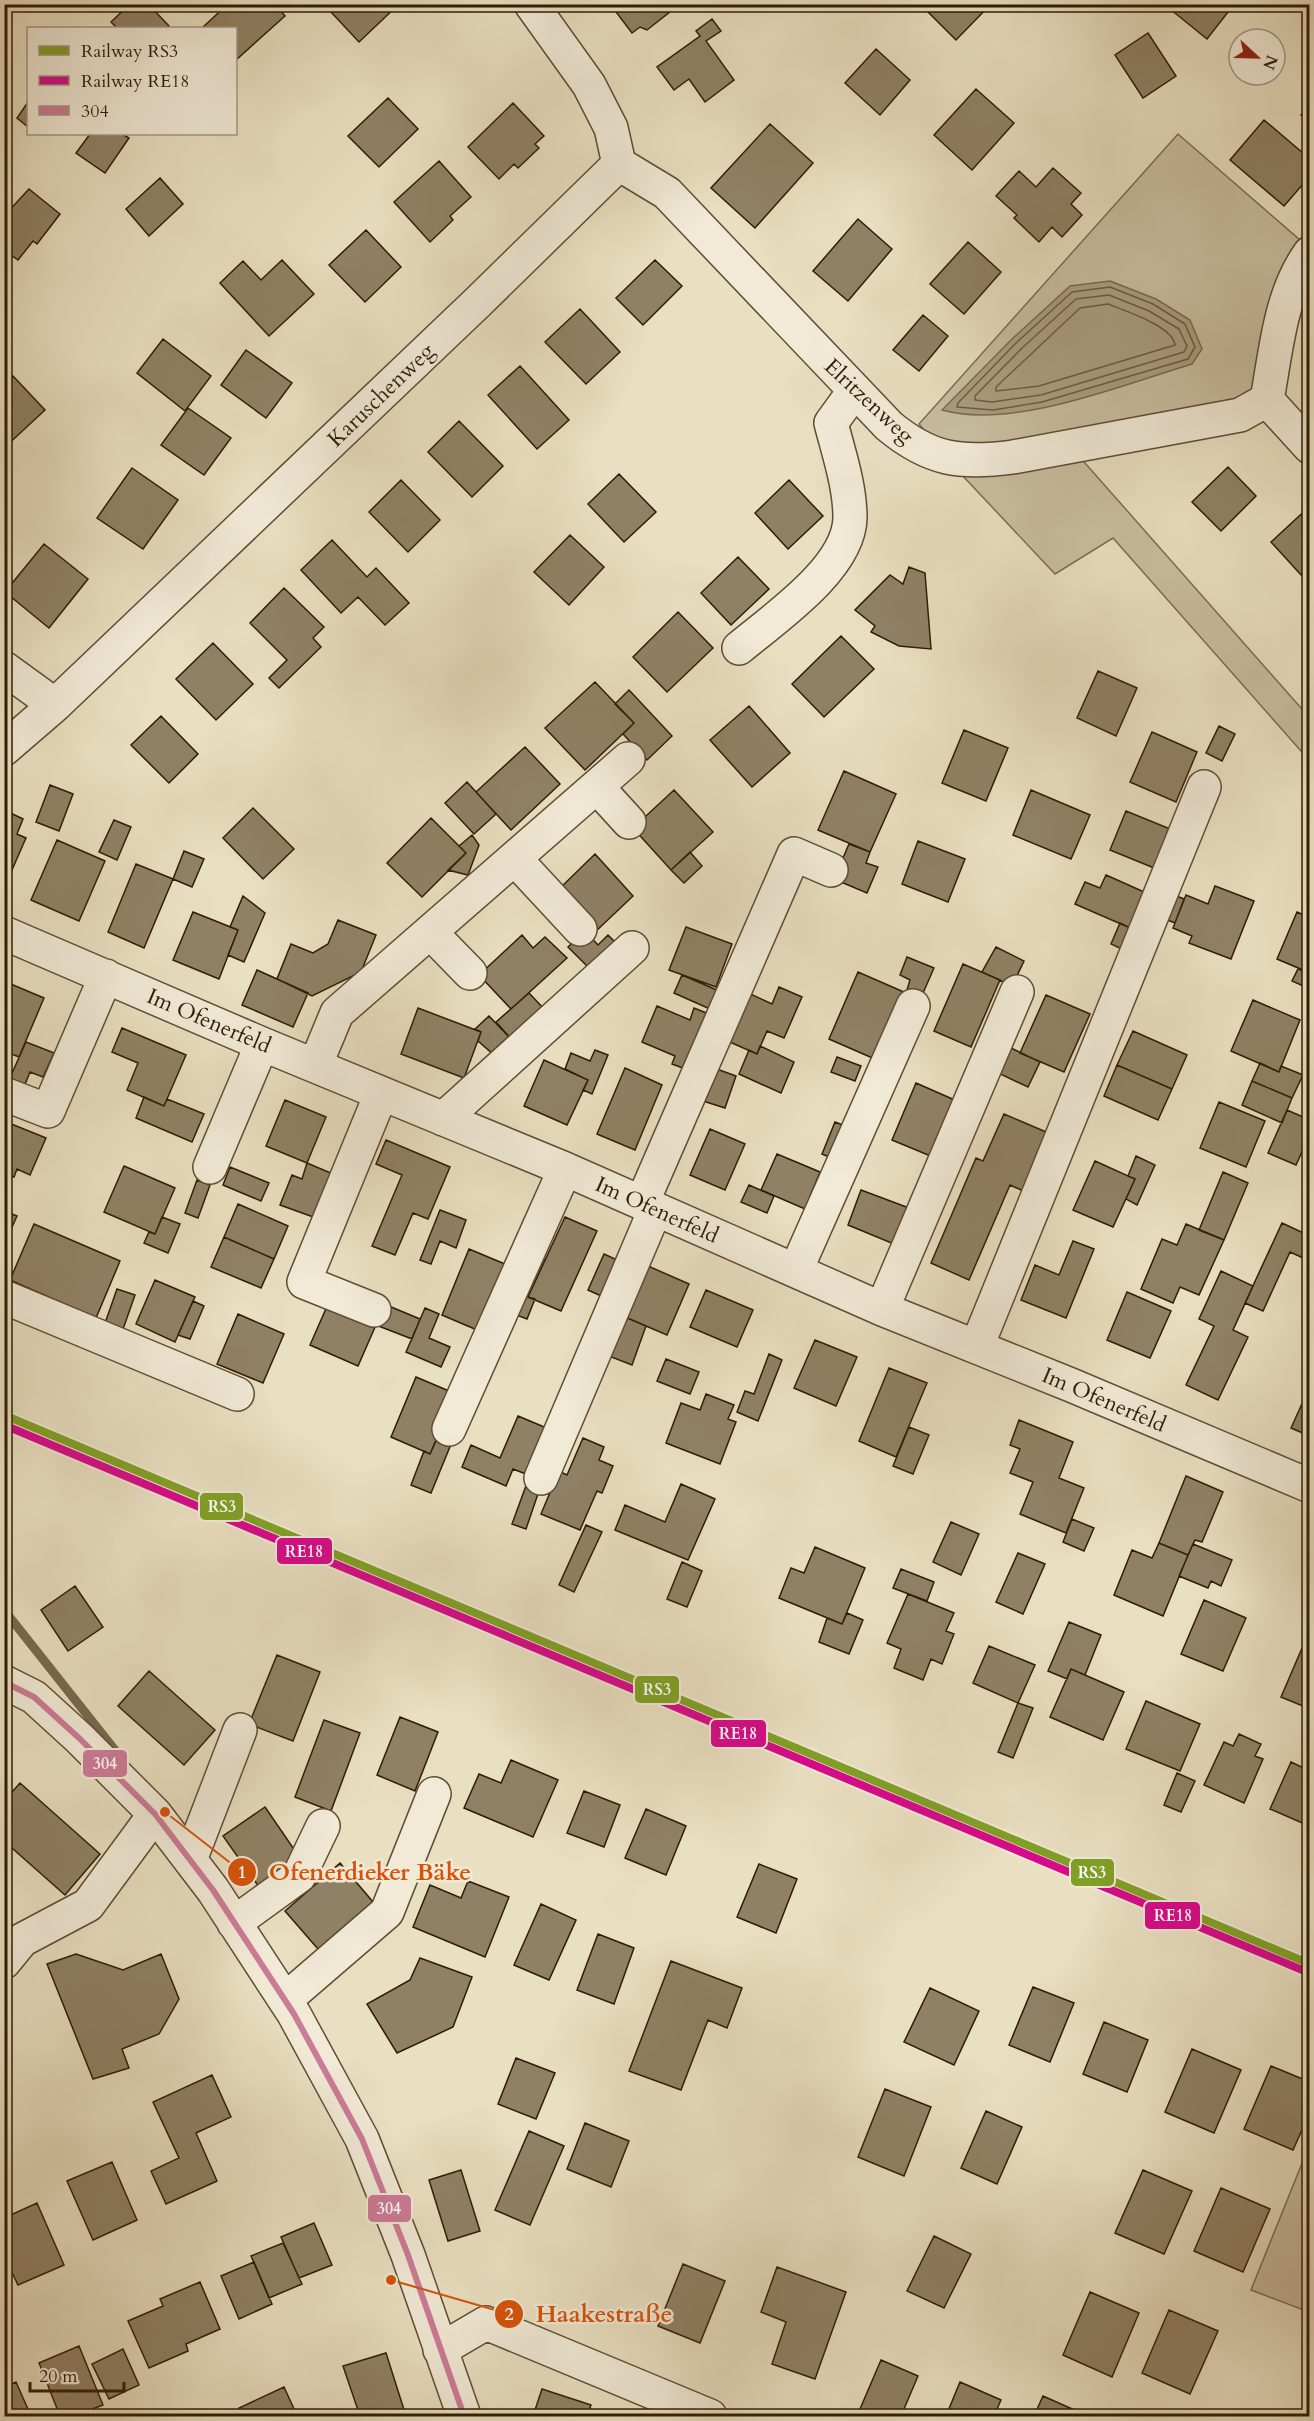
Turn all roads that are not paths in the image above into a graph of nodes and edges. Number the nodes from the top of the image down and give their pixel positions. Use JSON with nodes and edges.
{"nodes":[{"id":1,"x":531,"y":4,"type":"edge"},
{"id":2,"x":619,"y":164,"type":"junction"},
{"id":3,"x":1310,"y":253,"type":"edge"},
{"id":4,"x":855,"y":390,"type":"junction"},
{"id":5,"x":1267,"y":400,"type":"junction"},
{"id":6,"x":1310,"y":447,"type":"edge"},
{"id":7,"x":739,"y":648,"type":"dead end"},
{"id":8,"x":4,"y":668,"type":"edge"},
{"id":9,"x":55,"y":705,"type":"junction"},
{"id":10,"x":4,"y":749,"type":"edge"},
{"id":11,"x":628,"y":759,"type":"dead end"},
{"id":12,"x":1204,"y":787,"type":"dead end"},
{"id":13,"x":598,"y":788,"type":"junction"},
{"id":14,"x":629,"y":822,"type":"dead end"},
{"id":15,"x":514,"y":858,"type":"junction"},
{"id":16,"x":831,"y":870,"type":"dead end"},
{"id":17,"x":579,"y":929,"type":"dead end"},
{"id":18,"x":430,"y":932,"type":"junction"},
{"id":19,"x":4,"y":933,"type":"edge"},
{"id":20,"x":632,"y":948,"type":"dead end"},
{"id":21,"x":470,"y":973,"type":"dead end"},
{"id":22,"x":106,"y":976,"type":"junction"},
{"id":23,"x":1017,"y":992,"type":"dead end"},
{"id":24,"x":913,"y":1006,"type":"dead end"},
{"id":25,"x":262,"y":1044,"type":"junction"},
{"id":26,"x":315,"y":1066,"type":"junction"},
{"id":27,"x":4,"y":1094,"type":"edge"},
{"id":28,"x":381,"y":1094,"type":"junction"},
{"id":29,"x":443,"y":1119,"type":"junction"},
{"id":30,"x":210,"y":1167,"type":"dead end"},
{"id":31,"x":565,"y":1169,"type":"junction"},
{"id":32,"x":649,"y":1206,"type":"junction"},
{"id":33,"x":796,"y":1270,"type":"junction"},
{"id":34,"x":4,"y":1298,"type":"edge"},
{"id":35,"x":882,"y":1309,"type":"junction"},
{"id":36,"x":374,"y":1310,"type":"dead end"},
{"id":37,"x":977,"y":1346,"type":"junction"},
{"id":38,"x":237,"y":1394,"type":"dead end"},
{"id":39,"x":449,"y":1429,"type":"dead end"},
{"id":40,"x":541,"y":1478,"type":"dead end"},
{"id":41,"x":1310,"y":1486,"type":"edge"},
{"id":42,"x":4,"y":1682,"type":"edge"},
{"id":43,"x":240,"y":1730,"type":"dead end"},
{"id":44,"x":434,"y":1794,"type":"dead end"},
{"id":45,"x":155,"y":1814,"type":"junction"},
{"id":46,"x":323,"y":1826,"type":"dead end"},
{"id":47,"x":190,"y":1860,"type":"junction"},
{"id":48,"x":234,"y":1923,"type":"junction"},
{"id":49,"x":4,"y":1962,"type":"edge"},
{"id":50,"x":285,"y":2000,"type":"junction"},
{"id":51,"x":440,"y":2350,"type":"junction"},
{"id":52,"x":464,"y":2416,"type":"edge"},
{"id":53,"x":710,"y":2416,"type":"edge"}],
"edges":[{"from":1,"to":2,"type":"street"},
{"from":2,"to":4,"type":"street","name":"Elritzenweg"},
{"from":2,"to":9,"type":"street","name":"Karuschenweg"},
{"from":3,"to":5,"type":"street"},
{"from":4,"to":5,"type":"street","name":"Elritzenweg"},
{"from":4,"to":7,"type":"street"},
{"from":5,"to":6,"type":"street"},
{"from":8,"to":9,"type":"street"},
{"from":9,"to":10,"type":"street","name":"Karuschenweg"},
{"from":11,"to":13,"type":"street"},
{"from":12,"to":37,"type":"street"},
{"from":13,"to":14,"type":"street"},
{"from":13,"to":15,"type":"street"},
{"from":15,"to":17,"type":"street"},
{"from":15,"to":18,"type":"street"},
{"from":16,"to":32,"type":"street"},
{"from":18,"to":21,"type":"street"},
{"from":18,"to":26,"type":"street"},
{"from":19,"to":22,"type":"street","name":"Im Ofenerfeld"},
{"from":20,"to":29,"type":"street"},
{"from":22,"to":25,"type":"street","name":"Im Ofenerfeld"},
{"from":22,"to":27,"type":"street"},
{"from":23,"to":35,"type":"street"},
{"from":24,"to":33,"type":"street"},
{"from":25,"to":26,"type":"street","name":"Im Ofenerfeld"},
{"from":25,"to":30,"type":"street"},
{"from":26,"to":28,"type":"street","name":"Im Ofenerfeld"},
{"from":28,"to":29,"type":"street","name":"Im Ofenerfeld"},
{"from":28,"to":36,"type":"street"},
{"from":29,"to":31,"type":"street","name":"Im Ofenerfeld"},
{"from":31,"to":32,"type":"street","name":"Im Ofenerfeld"},
{"from":31,"to":39,"type":"street"},
{"from":32,"to":33,"type":"street","name":"Im Ofenerfeld"},
{"from":32,"to":40,"type":"street"},
{"from":33,"to":35,"type":"street","name":"Im Ofenerfeld"},
{"from":34,"to":38,"type":"street"},
{"from":35,"to":37,"type":"street","name":"Im Ofenerfeld"},
{"from":37,"to":41,"type":"street","name":"Im Ofenerfeld"},
{"from":42,"to":45,"type":"street"},
{"from":43,"to":47,"type":"street"},
{"from":44,"to":50,"type":"street"},
{"from":45,"to":47,"type":"street"},
{"from":45,"to":49,"type":"street"},
{"from":46,"to":48,"type":"street"},
{"from":47,"to":48,"type":"street"},
{"from":48,"to":50,"type":"street"},
{"from":50,"to":51,"type":"street"},
{"from":51,"to":52,"type":"street"},
{"from":51,"to":53,"type":"street"}]}
